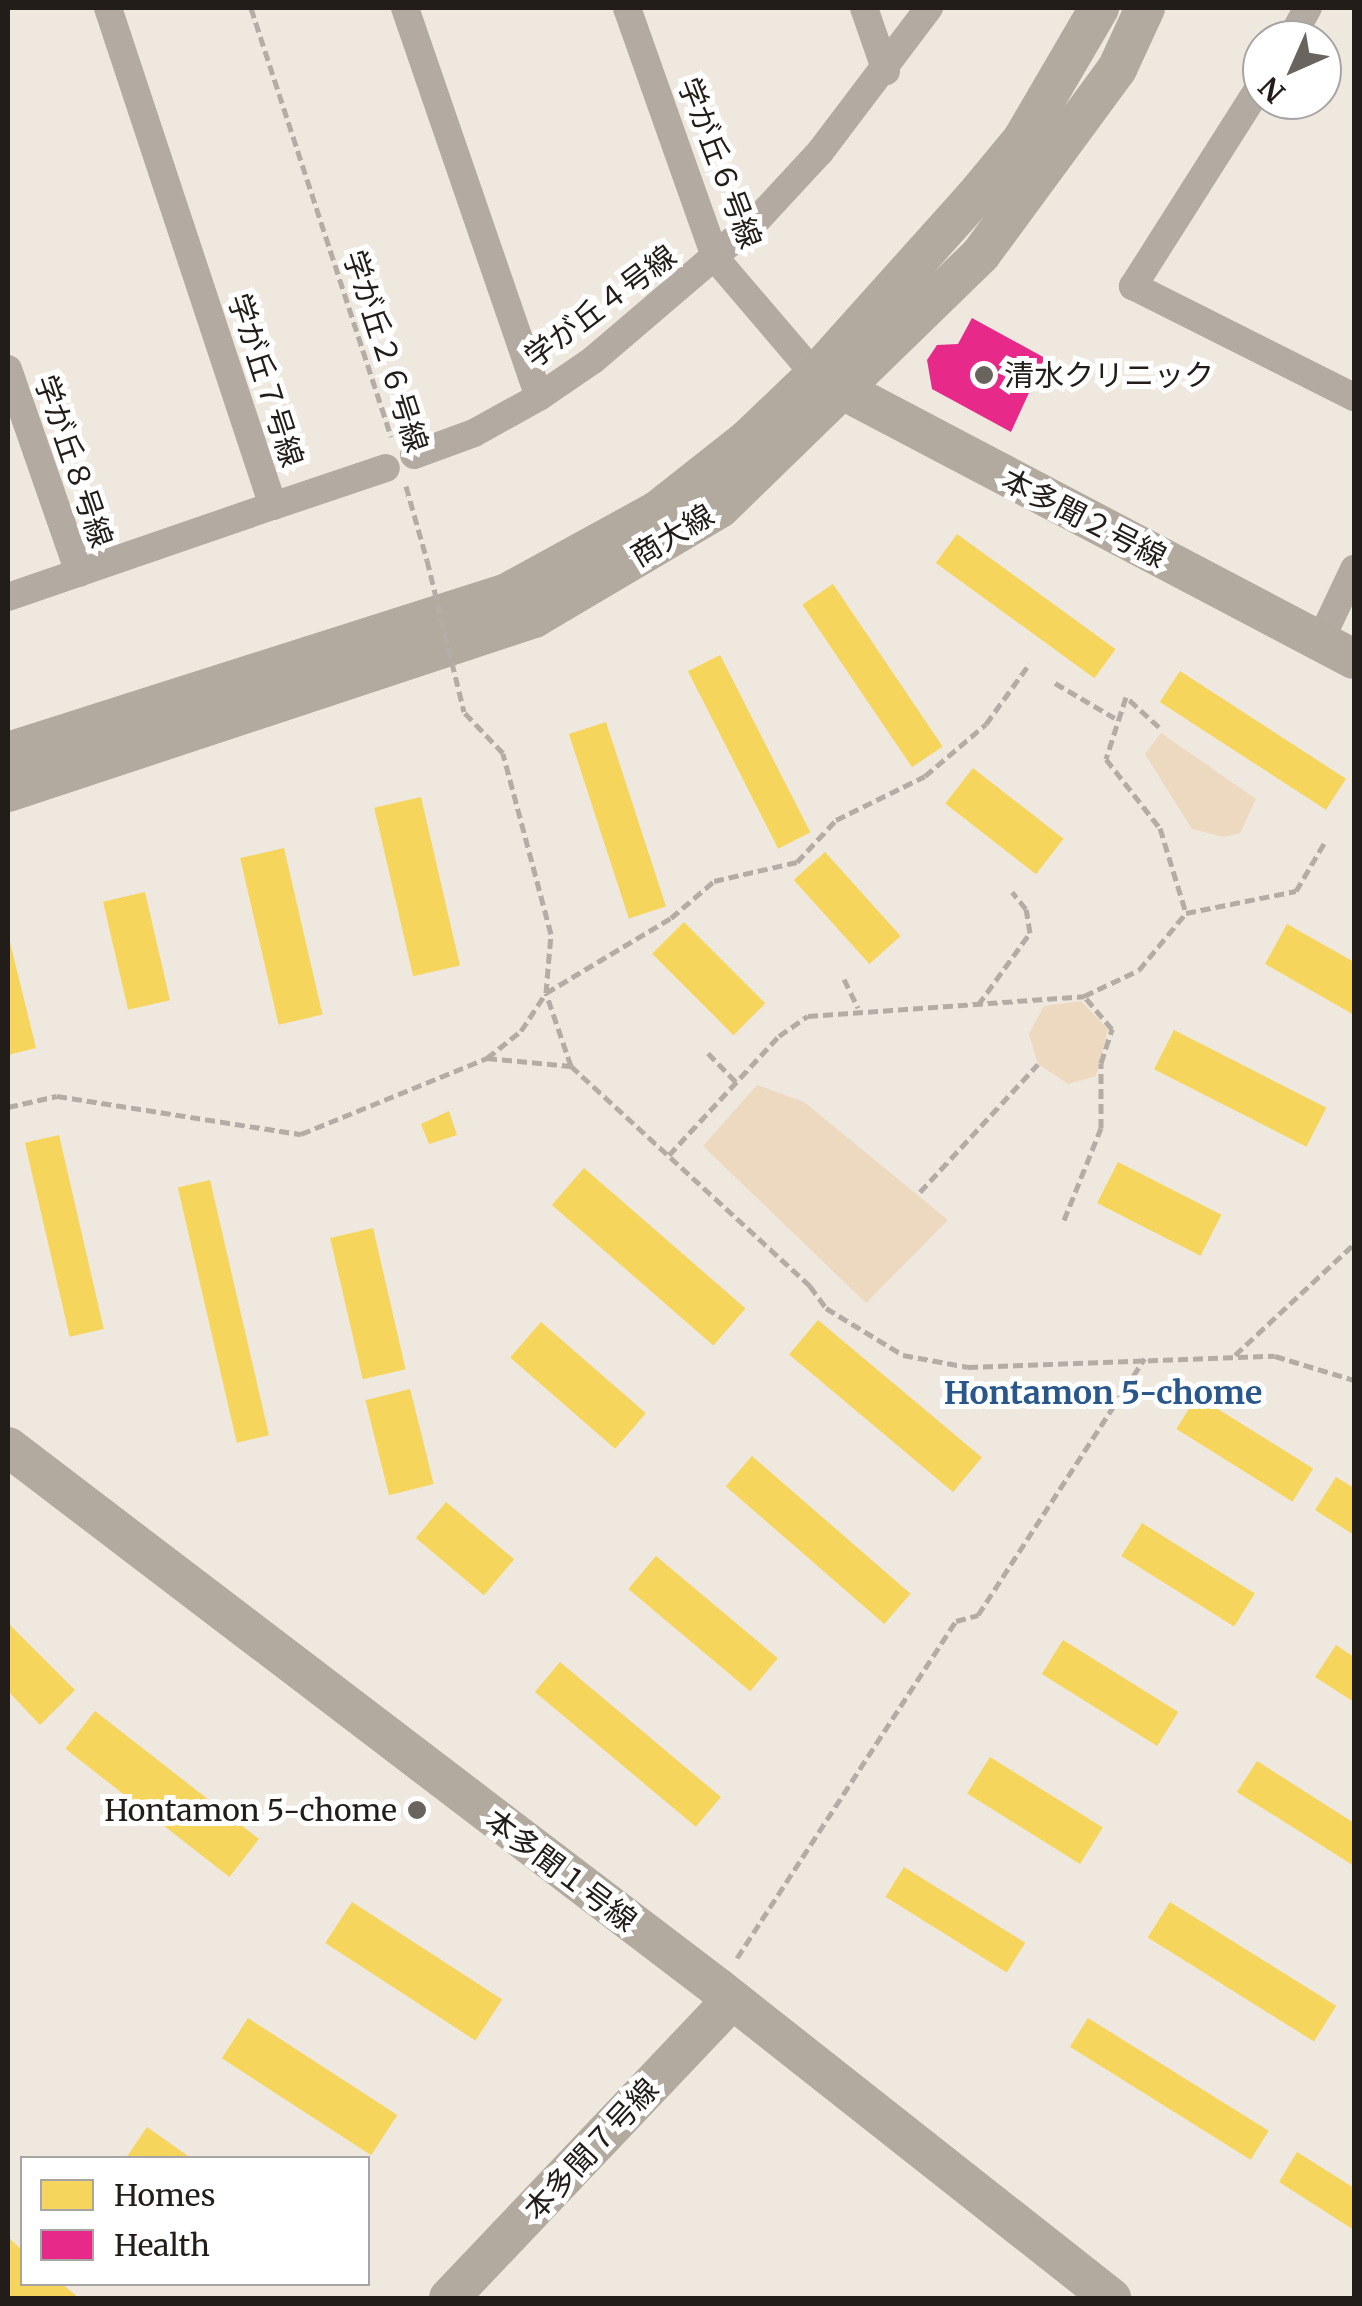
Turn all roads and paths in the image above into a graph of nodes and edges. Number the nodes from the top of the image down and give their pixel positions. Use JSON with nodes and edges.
{"nodes":[{"id":1,"x":108,"y":8,"type":"edge"},
{"id":2,"x":251,"y":8,"type":"edge"},
{"id":3,"x":405,"y":8,"type":"edge"},
{"id":4,"x":627,"y":8,"type":"edge"},
{"id":5,"x":864,"y":8,"type":"edge"},
{"id":6,"x":930,"y":8,"type":"edge"},
{"id":7,"x":1098,"y":8,"type":"edge"},
{"id":8,"x":1145,"y":8,"type":"edge"},
{"id":9,"x":886,"y":71,"type":"junction"},
{"id":10,"x":1242,"y":114,"type":"edge"},
{"id":11,"x":716,"y":259,"type":"junction"},
{"id":12,"x":8,"y":369,"type":"edge"},
{"id":13,"x":830,"y":383,"type":"junction"},
{"id":14,"x":539,"y":397,"type":"junction"},
{"id":15,"x":1354,"y":398,"type":"edge"},
{"id":16,"x":399,"y":462,"type":"junction"},
{"id":17,"x":274,"y":506,"type":"junction"},
{"id":18,"x":1354,"y":570,"type":"edge"},
{"id":19,"x":79,"y":573,"type":"junction"},
{"id":20,"x":8,"y":597,"type":"edge"},
{"id":21,"x":1338,"y":650,"type":"edge"},
{"id":22,"x":1030,"y":663,"type":"dead end"},
{"id":23,"x":1055,"y":682,"type":"dead end"},
{"id":24,"x":1115,"y":718,"type":"junction"},
{"id":25,"x":1159,"y":727,"type":"dead end"},
{"id":26,"x":8,"y":752,"type":"edge"},
{"id":27,"x":8,"y":792,"type":"edge"},
{"id":28,"x":1326,"y":840,"type":"dead end"},
{"id":29,"x":1012,"y":892,"type":"dead end"},
{"id":30,"x":1186,"y":913,"type":"junction"},
{"id":31,"x":844,"y":979,"type":"dead end"},
{"id":32,"x":546,"y":993,"type":"junction"},
{"id":33,"x":1084,"y":996,"type":"junction"},
{"id":34,"x":978,"y":1005,"type":"junction"},
{"id":35,"x":858,"y":1008,"type":"junction"},
{"id":36,"x":708,"y":1053,"type":"dead end"},
{"id":37,"x":487,"y":1058,"type":"junction"},
{"id":38,"x":1038,"y":1064,"type":"dead end"},
{"id":39,"x":571,"y":1066,"type":"junction"},
{"id":40,"x":736,"y":1082,"type":"junction"},
{"id":41,"x":8,"y":1106,"type":"edge"},
{"id":42,"x":668,"y":1156,"type":"junction"},
{"id":43,"x":920,"y":1192,"type":"dead end"},
{"id":44,"x":1064,"y":1220,"type":"dead end"},
{"id":45,"x":1354,"y":1244,"type":"edge"},
{"id":46,"x":1233,"y":1357,"type":"junction"},
{"id":47,"x":1145,"y":1358,"type":"junction"},
{"id":48,"x":1354,"y":1380,"type":"edge"},
{"id":49,"x":8,"y":1448,"type":"edge"},
{"id":50,"x":725,"y":1994,"type":"junction"},
{"id":51,"x":450,"y":2298,"type":"edge"},
{"id":52,"x":1111,"y":2298,"type":"edge"}],
"edges":[{"from":1,"to":17,"type":"street","name":"学が丘７号線"},
{"from":2,"to":16,"type":"path","name":"学が丘２６号線"},
{"from":3,"to":14,"type":"street","name":"学が丘４号線"},
{"from":4,"to":11,"type":"street","name":"学が丘６号線"},
{"from":5,"to":9,"type":"street"},
{"from":6,"to":9,"type":"street","name":"学が丘４号線"},
{"from":7,"to":13,"type":"street","name":"商大線"},
{"from":8,"to":13,"type":"street","name":"商大線"},
{"from":9,"to":11,"type":"street","name":"学が丘４号線"},
{"from":10,"to":15,"type":"street"},
{"from":11,"to":13,"type":"street","name":"学が丘６号線"},
{"from":11,"to":14,"type":"street","name":"学が丘４号線"},
{"from":12,"to":19,"type":"street","name":"学が丘８号線"},
{"from":13,"to":21,"type":"street","name":"本多聞２号線"},
{"from":13,"to":26,"type":"street","name":"商大線"},
{"from":13,"to":27,"type":"street","name":"商大線"},
{"from":14,"to":16,"type":"street"},
{"from":16,"to":17,"type":"street"},
{"from":16,"to":32,"type":"path","name":"学が丘２６号線","bridge":true},
{"from":17,"to":19,"type":"street","name":"学が丘７号線"},
{"from":18,"to":21,"type":"street"},
{"from":19,"to":20,"type":"street","name":"学が丘７号線"},
{"from":22,"to":32,"type":"path"},
{"from":23,"to":24,"type":"path"},
{"from":24,"to":25,"type":"path"},
{"from":24,"to":30,"type":"path"},
{"from":28,"to":30,"type":"path"},
{"from":29,"to":34,"type":"path"},
{"from":30,"to":33,"type":"path"},
{"from":31,"to":35,"type":"path"},
{"from":32,"to":37,"type":"path"},
{"from":32,"to":39,"type":"path"},
{"from":33,"to":34,"type":"path"},
{"from":33,"to":44,"type":"path"},
{"from":34,"to":35,"type":"path"},
{"from":35,"to":40,"type":"path"},
{"from":36,"to":40,"type":"path"},
{"from":37,"to":39,"type":"path"},
{"from":37,"to":41,"type":"path"},
{"from":38,"to":43,"type":"path"},
{"from":39,"to":42,"type":"path"},
{"from":40,"to":42,"type":"path"},
{"from":42,"to":47,"type":"path"},
{"from":45,"to":46,"type":"path"},
{"from":46,"to":47,"type":"path"},
{"from":46,"to":48,"type":"path"},
{"from":47,"to":50,"type":"path"},
{"from":49,"to":50,"type":"street","name":"本多聞１号線"},
{"from":50,"to":51,"type":"street","name":"本多聞７号線"},
{"from":50,"to":52,"type":"street","name":"本多聞１号線"}]}
